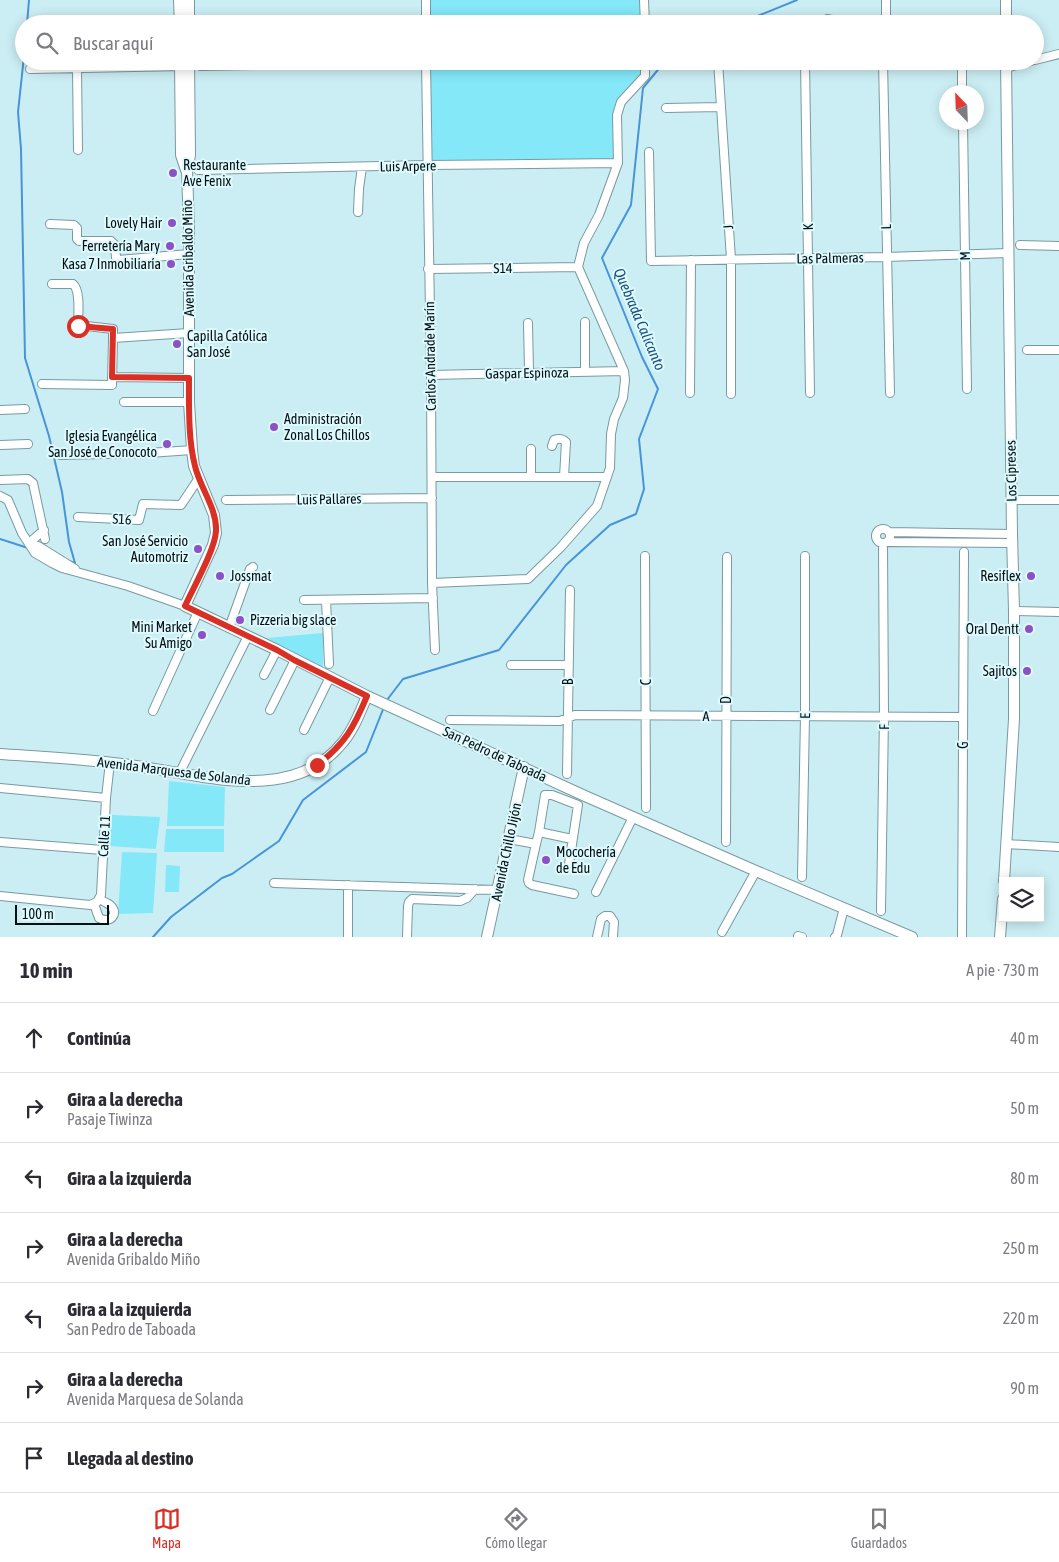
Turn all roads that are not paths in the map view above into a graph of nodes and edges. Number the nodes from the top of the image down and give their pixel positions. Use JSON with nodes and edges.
{"nodes":[{"id":1,"x":179,"y":0,"type":"edge"},
{"id":2,"x":189,"y":0,"type":"edge"},
{"id":3,"x":426,"y":0,"type":"edge"},
{"id":4,"x":644,"y":0,"type":"edge"},
{"id":5,"x":886,"y":0,"type":"edge"},
{"id":6,"x":1006,"y":0,"type":"edge"},
{"id":7,"x":180,"y":15,"type":"edge"},
{"id":8,"x":189,"y":15,"type":"edge"},
{"id":9,"x":426,"y":15,"type":"edge"},
{"id":10,"x":644,"y":15,"type":"edge"},
{"id":11,"x":886,"y":15,"type":"edge"},
{"id":12,"x":1006,"y":15,"type":"edge"},
{"id":13,"x":1059,"y":54,"type":"edge"},
{"id":14,"x":1044,"y":58,"type":"edge"},
{"id":15,"x":77,"y":70,"type":"edge"},
{"id":16,"x":188,"y":70,"type":"edge"},
{"id":17,"x":426,"y":70,"type":"edge"},
{"id":18,"x":645,"y":70,"type":"edge"},
{"id":19,"x":718,"y":70,"type":"edge"},
{"id":20,"x":804,"y":70,"type":"edge"},
{"id":21,"x":884,"y":70,"type":"edge"},
{"id":22,"x":962,"y":70,"type":"edge"},
{"id":23,"x":1006,"y":70,"type":"edge"},
{"id":24,"x":962,"y":85,"type":"edge"},
{"id":25,"x":720,"y":107,"type":"junction"},
{"id":26,"x":666,"y":108,"type":"dead end"},
{"id":27,"x":963,"y":130,"type":"edge"},
{"id":28,"x":78,"y":150,"type":"dead end"},
{"id":29,"x":649,"y":152,"type":"dead end"},
{"id":30,"x":618,"y":163,"type":"junction"},
{"id":31,"x":428,"y":165,"type":"junction"},
{"id":32,"x":362,"y":167,"type":"junction"},
{"id":33,"x":198,"y":170,"type":"dead end"},
{"id":34,"x":358,"y":212,"type":"dead end"},
{"id":35,"x":50,"y":224,"type":"dead end"},
{"id":36,"x":1020,"y":245,"type":"dead end"},
{"id":37,"x":1059,"y":246,"type":"edge"},
{"id":38,"x":1008,"y":253,"type":"junction"},
{"id":39,"x":189,"y":254,"type":"junction"},
{"id":40,"x":965,"y":255,"type":"junction"},
{"id":41,"x":886,"y":257,"type":"junction"},
{"id":42,"x":808,"y":258,"type":"junction"},
{"id":43,"x":731,"y":259,"type":"junction"},
{"id":44,"x":691,"y":260,"type":"junction"},
{"id":45,"x":578,"y":266,"type":"junction"},
{"id":46,"x":428,"y":269,"type":"junction"},
{"id":47,"x":52,"y":284,"type":"dead end"},
{"id":48,"x":585,"y":322,"type":"dead end"},
{"id":49,"x":528,"y":323,"type":"dead end"},
{"id":50,"x":189,"y":333,"type":"junction"},
{"id":51,"x":113,"y":338,"type":"junction"},
{"id":52,"x":1027,"y":350,"type":"dead end"},
{"id":53,"x":1059,"y":350,"type":"edge"},
{"id":54,"x":624,"y":370,"type":"junction"},
{"id":55,"x":585,"y":371,"type":"junction"},
{"id":56,"x":528,"y":372,"type":"junction"},
{"id":57,"x":431,"y":375,"type":"junction"},
{"id":58,"x":112,"y":377,"type":"junction"},
{"id":59,"x":189,"y":378,"type":"junction"},
{"id":60,"x":42,"y":384,"type":"dead end"},
{"id":61,"x":967,"y":389,"type":"dead end"},
{"id":62,"x":690,"y":393,"type":"dead end"},
{"id":63,"x":810,"y":393,"type":"dead end"},
{"id":64,"x":890,"y":393,"type":"dead end"},
{"id":65,"x":731,"y":394,"type":"dead end"},
{"id":66,"x":124,"y":402,"type":"dead end"},
{"id":67,"x":189,"y":402,"type":"junction"},
{"id":68,"x":26,"y":409,"type":"dead end"},
{"id":69,"x":0,"y":410,"type":"edge"},
{"id":70,"x":28,"y":444,"type":"dead end"},
{"id":71,"x":0,"y":445,"type":"edge"},
{"id":72,"x":552,"y":446,"type":"dead end"},
{"id":73,"x":531,"y":449,"type":"dead end"},
{"id":74,"x":192,"y":450,"type":"junction"},
{"id":75,"x":60,"y":455,"type":"dead end"},
{"id":76,"x":432,"y":477,"type":"junction"},
{"id":77,"x":530,"y":477,"type":"junction"},
{"id":78,"x":564,"y":477,"type":"junction"},
{"id":79,"x":607,"y":477,"type":"junction"},
{"id":80,"x":199,"y":478,"type":"junction"},
{"id":81,"x":0,"y":480,"type":"edge"},
{"id":82,"x":0,"y":496,"type":"edge"},
{"id":83,"x":432,"y":498,"type":"junction"},
{"id":84,"x":226,"y":500,"type":"dead end"},
{"id":85,"x":1011,"y":500,"type":"junction"},
{"id":86,"x":1059,"y":500,"type":"edge"},
{"id":87,"x":78,"y":517,"type":"dead end"},
{"id":88,"x":44,"y":530,"type":"junction"},
{"id":89,"x":890,"y":532,"type":"junction"},
{"id":90,"x":1012,"y":538,"type":"junction"},
{"id":91,"x":45,"y":539,"type":"dead end"},
{"id":92,"x":885,"y":543,"type":"junction"},
{"id":93,"x":29,"y":544,"type":"junction"},
{"id":94,"x":964,"y":552,"type":"dead end"},
{"id":95,"x":645,"y":556,"type":"dead end"},
{"id":96,"x":805,"y":556,"type":"dead end"},
{"id":97,"x":727,"y":557,"type":"dead end"},
{"id":98,"x":253,"y":567,"type":"dead end"},
{"id":99,"x":432,"y":582,"type":"junction"},
{"id":100,"x":570,"y":590,"type":"dead end"},
{"id":101,"x":433,"y":598,"type":"junction"},
{"id":102,"x":304,"y":600,"type":"dead end"},
{"id":103,"x":326,"y":600,"type":"junction"},
{"id":104,"x":185,"y":606,"type":"junction"},
{"id":105,"x":1014,"y":611,"type":"junction"},
{"id":106,"x":198,"y":612,"type":"junction"},
{"id":107,"x":1059,"y":612,"type":"edge"},
{"id":108,"x":229,"y":628,"type":"junction"},
{"id":109,"x":248,"y":636,"type":"junction"},
{"id":110,"x":277,"y":650,"type":"junction"},
{"id":111,"x":435,"y":650,"type":"dead end"},
{"id":112,"x":294,"y":660,"type":"junction"},
{"id":113,"x":329,"y":664,"type":"dead end"},
{"id":114,"x":511,"y":664,"type":"dead end"},
{"id":115,"x":568,"y":665,"type":"junction"},
{"id":116,"x":264,"y":675,"type":"dead end"},
{"id":117,"x":330,"y":677,"type":"junction"},
{"id":118,"x":367,"y":696,"type":"junction"},
{"id":119,"x":270,"y":710,"type":"dead end"},
{"id":120,"x":153,"y":711,"type":"dead end"},
{"id":121,"x":646,"y":716,"type":"junction"},
{"id":122,"x":805,"y":716,"type":"junction"},
{"id":123,"x":884,"y":716,"type":"junction"},
{"id":124,"x":726,"y":717,"type":"junction"},
{"id":125,"x":963,"y":717,"type":"junction"},
{"id":126,"x":568,"y":719,"type":"junction"},
{"id":127,"x":450,"y":720,"type":"dead end"},
{"id":128,"x":304,"y":730,"type":"dead end"},
{"id":129,"x":0,"y":754,"type":"edge"},
{"id":130,"x":110,"y":762,"type":"junction"},
{"id":131,"x":524,"y":767,"type":"junction"},
{"id":132,"x":180,"y":772,"type":"junction"},
{"id":133,"x":567,"y":774,"type":"dead end"},
{"id":134,"x":0,"y":788,"type":"edge"},
{"id":135,"x":106,"y":798,"type":"junction"},
{"id":136,"x":646,"y":808,"type":"dead end"},
{"id":137,"x":633,"y":817,"type":"junction"},
{"id":138,"x":539,"y":832,"type":"junction"},
{"id":139,"x":509,"y":839,"type":"junction"},
{"id":140,"x":572,"y":839,"type":"junction"},
{"id":141,"x":0,"y":842,"type":"edge"},
{"id":142,"x":726,"y":842,"type":"dead end"},
{"id":143,"x":536,"y":844,"type":"junction"},
{"id":144,"x":1006,"y":844,"type":"junction"},
{"id":145,"x":1059,"y":847,"type":"edge"},
{"id":146,"x":103,"y":850,"type":"junction"},
{"id":147,"x":568,"y":864,"type":"dead end"},
{"id":148,"x":756,"y":871,"type":"junction"},
{"id":149,"x":802,"y":877,"type":"dead end"},
{"id":150,"x":1004,"y":877,"type":"edge"},
{"id":151,"x":274,"y":883,"type":"dead end"},
{"id":152,"x":348,"y":885,"type":"junction"},
{"id":153,"x":475,"y":889,"type":"junction"},
{"id":154,"x":498,"y":890,"type":"junction"},
{"id":155,"x":596,"y":892,"type":"dead end"},
{"id":156,"x":574,"y":894,"type":"dead end"},
{"id":157,"x":0,"y":896,"type":"edge"},
{"id":158,"x":844,"y":908,"type":"junction"},
{"id":159,"x":881,"y":910,"type":"dead end"},
{"id":160,"x":1001,"y":922,"type":"edge"},
{"id":161,"x":722,"y":932,"type":"dead end"},
{"id":162,"x":348,"y":937,"type":"edge"},
{"id":163,"x":407,"y":937,"type":"edge"},
{"id":164,"x":487,"y":937,"type":"edge"},
{"id":165,"x":597,"y":937,"type":"edge"},
{"id":166,"x":613,"y":937,"type":"edge"},
{"id":167,"x":835,"y":937,"type":"edge"},
{"id":168,"x":912,"y":937,"type":"edge"},
{"id":169,"x":962,"y":937,"type":"edge"},
{"id":170,"x":1000,"y":937,"type":"edge"}],
"edges":[{"from":1,"to":7,"type":"street"},
{"from":2,"to":8,"type":"street"},
{"from":3,"to":9,"type":"street"},
{"from":4,"to":10,"type":"street"},
{"from":5,"to":11,"type":"street"},
{"from":6,"to":12,"type":"street"},
{"from":13,"to":14,"type":"street"},
{"from":15,"to":28,"type":"street"},
{"from":16,"to":39,"type":"street","name":"Avenida Gribaldo Miño"},
{"from":17,"to":31,"type":"street","name":"Carlos Andrade Marín"},
{"from":18,"to":30,"type":"street"},
{"from":19,"to":25,"type":"street","name":"J"},
{"from":20,"to":42,"type":"street","name":"K"},
{"from":21,"to":41,"type":"street","name":"L"},
{"from":22,"to":24,"type":"street"},
{"from":23,"to":38,"type":"street","name":"Los Cipreses"},
{"from":25,"to":26,"type":"street"},
{"from":25,"to":43,"type":"street","name":"J"},
{"from":27,"to":40,"type":"street","name":"M"},
{"from":29,"to":44,"type":"street","name":"Las Palmeras"},
{"from":30,"to":31,"type":"street","name":"Luis Arpere"},
{"from":30,"to":45,"type":"street"},
{"from":31,"to":32,"type":"street","name":"Luis Arpere"},
{"from":31,"to":46,"type":"street","name":"Carlos Andrade Marín"},
{"from":32,"to":33,"type":"street","name":"Luis Arpere"},
{"from":32,"to":34,"type":"street"},
{"from":35,"to":39,"type":"street"},
{"from":36,"to":37,"type":"street"},
{"from":38,"to":40,"type":"street","name":"Las Palmeras"},
{"from":38,"to":85,"type":"street","name":"Los Cipreses"},
{"from":39,"to":50,"type":"street","name":"Avenida Gribaldo Miño"},
{"from":40,"to":41,"type":"street","name":"Las Palmeras"},
{"from":40,"to":61,"type":"street","name":"M"},
{"from":41,"to":42,"type":"street","name":"Las Palmeras"},
{"from":41,"to":64,"type":"street","name":"L"},
{"from":42,"to":43,"type":"street","name":"Las Palmeras"},
{"from":42,"to":63,"type":"street","name":"K"},
{"from":43,"to":44,"type":"street","name":"Las Palmeras"},
{"from":43,"to":65,"type":"street","name":"J"},
{"from":44,"to":62,"type":"street"},
{"from":45,"to":46,"type":"street","name":"S14"},
{"from":45,"to":54,"type":"street"},
{"from":46,"to":57,"type":"street","name":"Carlos Andrade Marín"},
{"from":47,"to":51,"type":"street"},
{"from":48,"to":55,"type":"street"},
{"from":49,"to":56,"type":"street"},
{"from":50,"to":51,"type":"street"},
{"from":50,"to":59,"type":"street","name":"Avenida Gribaldo Miño"},
{"from":51,"to":58,"type":"street"},
{"from":52,"to":53,"type":"street"},
{"from":54,"to":55,"type":"street","name":"Gaspar Espinoza"},
{"from":54,"to":79,"type":"street"},
{"from":55,"to":56,"type":"street","name":"Gaspar Espinoza"},
{"from":56,"to":57,"type":"street","name":"Gaspar Espinoza"},
{"from":57,"to":76,"type":"street","name":"Carlos Andrade Marín"},
{"from":58,"to":59,"type":"street"},
{"from":58,"to":60,"type":"street"},
{"from":59,"to":67,"type":"street","name":"Avenida Gribaldo Miño"},
{"from":66,"to":67,"type":"street"},
{"from":67,"to":74,"type":"street","name":"Avenida Gribaldo Miño"},
{"from":68,"to":69,"type":"street"},
{"from":70,"to":71,"type":"street"},
{"from":72,"to":78,"type":"street"},
{"from":73,"to":77,"type":"street"},
{"from":74,"to":75,"type":"street"},
{"from":74,"to":80,"type":"street","name":"Avenida Gribaldo Miño"},
{"from":76,"to":77,"type":"street"},
{"from":76,"to":83,"type":"street","name":"Carlos Andrade Marín"},
{"from":77,"to":78,"type":"street"},
{"from":78,"to":79,"type":"street"},
{"from":79,"to":99,"type":"street"},
{"from":80,"to":87,"type":"street","name":"S16"},
{"from":80,"to":104,"type":"street","name":"Avenida Gribaldo Miño"},
{"from":81,"to":88,"type":"street"},
{"from":82,"to":93,"type":"street","name":"San Pedro de Taboada"},
{"from":83,"to":84,"type":"street","name":"Luis Pallares"},
{"from":83,"to":99,"type":"street","name":"Carlos Andrade Marín"},
{"from":85,"to":86,"type":"street"},
{"from":85,"to":90,"type":"street","name":"Los Cipreses"},
{"from":88,"to":91,"type":"street"},
{"from":88,"to":93,"type":"street"},
{"from":89,"to":90,"type":"street"},
{"from":89,"to":92,"type":"street"},
{"from":89,"to":92,"type":"street"},
{"from":90,"to":92,"type":"street"},
{"from":90,"to":105,"type":"street","name":"Los Cipreses"},
{"from":92,"to":123,"type":"street","name":"F"},
{"from":93,"to":104,"type":"street","name":"San Pedro de Taboada"},
{"from":94,"to":125,"type":"street","name":"G"},
{"from":95,"to":121,"type":"street","name":"C"},
{"from":96,"to":122,"type":"street","name":"E"},
{"from":97,"to":124,"type":"street","name":"D"},
{"from":98,"to":108,"type":"street"},
{"from":99,"to":101,"type":"street","name":"Carlos Andrade Marín"},
{"from":100,"to":115,"type":"street","name":"B"},
{"from":101,"to":103,"type":"street"},
{"from":101,"to":111,"type":"street","name":"Carlos Andrade Marín"},
{"from":102,"to":103,"type":"street"},
{"from":103,"to":113,"type":"street"},
{"from":104,"to":106,"type":"street","name":"San Pedro de Taboada"},
{"from":105,"to":107,"type":"street"},
{"from":105,"to":144,"type":"street","name":"Los Cipreses"},
{"from":106,"to":108,"type":"street","name":"San Pedro de Taboada"},
{"from":106,"to":120,"type":"street"},
{"from":108,"to":109,"type":"street","name":"San Pedro de Taboada"},
{"from":109,"to":110,"type":"street","name":"San Pedro de Taboada"},
{"from":109,"to":132,"type":"street"},
{"from":110,"to":112,"type":"street","name":"San Pedro de Taboada"},
{"from":110,"to":116,"type":"street"},
{"from":112,"to":117,"type":"street","name":"San Pedro de Taboada"},
{"from":112,"to":119,"type":"street"},
{"from":114,"to":115,"type":"street"},
{"from":115,"to":126,"type":"street","name":"B"},
{"from":117,"to":118,"type":"street","name":"San Pedro de Taboada"},
{"from":117,"to":128,"type":"street"},
{"from":118,"to":131,"type":"street","name":"San Pedro de Taboada"},
{"from":118,"to":132,"type":"street","name":"Avenida Marquesa de Solanda"},
{"from":121,"to":124,"type":"street","name":"A"},
{"from":121,"to":126,"type":"street","name":"A"},
{"from":121,"to":136,"type":"street","name":"C"},
{"from":122,"to":123,"type":"street","name":"A"},
{"from":122,"to":124,"type":"street","name":"A"},
{"from":122,"to":149,"type":"street","name":"E"},
{"from":123,"to":125,"type":"street","name":"A"},
{"from":123,"to":159,"type":"street","name":"F"},
{"from":124,"to":142,"type":"street","name":"D"},
{"from":125,"to":169,"type":"street","name":"G"},
{"from":126,"to":127,"type":"street","name":"A"},
{"from":126,"to":133,"type":"street","name":"B"},
{"from":129,"to":130,"type":"street","name":"Avenida Marquesa de Solanda"},
{"from":130,"to":132,"type":"street","name":"Avenida Marquesa de Solanda"},
{"from":130,"to":135,"type":"street","name":"Calle 11"},
{"from":131,"to":137,"type":"street","name":"San Pedro de Taboada"},
{"from":131,"to":139,"type":"street","name":"Avenida Chillo Jijón"},
{"from":134,"to":135,"type":"street"},
{"from":135,"to":146,"type":"street","name":"Calle 11"},
{"from":137,"to":148,"type":"street","name":"San Pedro de Taboada"},
{"from":137,"to":155,"type":"street"},
{"from":138,"to":140,"type":"street"},
{"from":138,"to":140,"type":"street"},
{"from":138,"to":143,"type":"street"},
{"from":139,"to":143,"type":"street"},
{"from":139,"to":154,"type":"street","name":"Avenida Chillo Jijón"},
{"from":140,"to":147,"type":"street"},
{"from":141,"to":146,"type":"street"},
{"from":143,"to":156,"type":"street"},
{"from":144,"to":145,"type":"street"},
{"from":144,"to":150,"type":"street","name":"Los Cipreses"},
{"from":146,"to":157,"type":"street","name":"Calle 11"},
{"from":148,"to":158,"type":"street","name":"San Pedro de Taboada"},
{"from":148,"to":161,"type":"street"},
{"from":151,"to":152,"type":"street"},
{"from":152,"to":153,"type":"street"},
{"from":152,"to":162,"type":"street"},
{"from":153,"to":154,"type":"street"},
{"from":153,"to":163,"type":"street"},
{"from":154,"to":164,"type":"street","name":"Avenida Chillo Jijón"},
{"from":158,"to":167,"type":"street"},
{"from":158,"to":168,"type":"street","name":"San Pedro de Taboada"},
{"from":160,"to":170,"type":"street"},
{"from":165,"to":166,"type":"street"}]}
